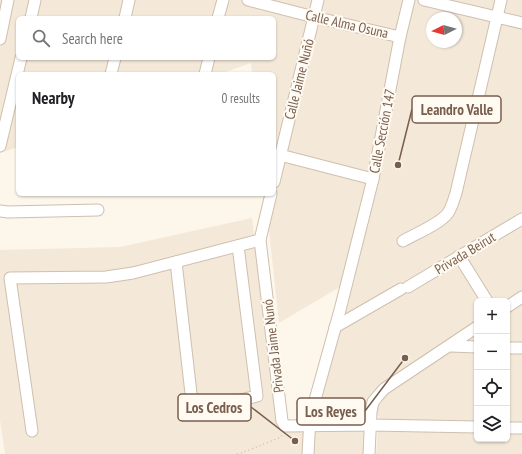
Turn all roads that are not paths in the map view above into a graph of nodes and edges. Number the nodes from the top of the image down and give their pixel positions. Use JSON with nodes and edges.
{"nodes":[{"id":1,"x":8,"y":0,"type":"edge"},
{"id":2,"x":35,"y":0,"type":"edge"},
{"id":3,"x":129,"y":0,"type":"edge"},
{"id":4,"x":223,"y":0,"type":"edge"},
{"id":5,"x":248,"y":0,"type":"edge"},
{"id":6,"x":318,"y":0,"type":"edge"},
{"id":7,"x":409,"y":0,"type":"edge"},
{"id":8,"x":424,"y":0,"type":"edge"},
{"id":9,"x":500,"y":0,"type":"edge"},
{"id":10,"x":31,"y":16,"type":"edge"},
{"id":11,"x":125,"y":16,"type":"edge"},
{"id":12,"x":219,"y":16,"type":"edge"},
{"id":13,"x":314,"y":17,"type":"junction"},
{"id":14,"x":496,"y":17,"type":"junction"},
{"id":15,"x":522,"y":23,"type":"edge"},
{"id":16,"x":400,"y":37,"type":"junction"},
{"id":17,"x":0,"y":39,"type":"edge"},
{"id":18,"x":21,"y":60,"type":"edge"},
{"id":19,"x":114,"y":60,"type":"edge"},
{"id":20,"x":208,"y":60,"type":"edge"},
{"id":21,"x":18,"y":72,"type":"edge"},
{"id":22,"x":112,"y":72,"type":"edge"},
{"id":23,"x":206,"y":72,"type":"edge"},
{"id":24,"x":16,"y":79,"type":"edge"},
{"id":25,"x":0,"y":146,"type":"edge"},
{"id":26,"x":280,"y":155,"type":"junction"},
{"id":27,"x":276,"y":173,"type":"edge"},
{"id":28,"x":373,"y":178,"type":"junction"},
{"id":29,"x":271,"y":196,"type":"edge"},
{"id":30,"x":98,"y":210,"type":"dead end"},
{"id":31,"x":0,"y":211,"type":"edge"},
{"id":32,"x":522,"y":219,"type":"edge"},
{"id":33,"x":260,"y":240,"type":"junction"},
{"id":34,"x":403,"y":241,"type":"dead end"},
{"id":35,"x":238,"y":246,"type":"junction"},
{"id":36,"x":459,"y":256,"type":"junction"},
{"id":37,"x":176,"y":262,"type":"junction"},
{"id":38,"x":522,"y":297,"type":"edge"},
{"id":39,"x":485,"y":298,"type":"edge"},
{"id":40,"x":510,"y":305,"type":"edge"},
{"id":41,"x":335,"y":328,"type":"junction"},
{"id":42,"x":474,"y":329,"type":"edge"},
{"id":43,"x":450,"y":346,"type":"junction"},
{"id":44,"x":474,"y":346,"type":"edge"},
{"id":45,"x":510,"y":348,"type":"edge"},
{"id":46,"x":522,"y":348,"type":"edge"},
{"id":47,"x":371,"y":425,"type":"junction"},
{"id":48,"x":310,"y":426,"type":"junction"},
{"id":49,"x":474,"y":427,"type":"edge"},
{"id":50,"x":510,"y":428,"type":"edge"},
{"id":51,"x":522,"y":428,"type":"edge"},
{"id":52,"x":32,"y":431,"type":"dead end"},
{"id":53,"x":308,"y":454,"type":"edge"},
{"id":54,"x":369,"y":454,"type":"edge"}],
"edges":[{"from":1,"to":17,"type":"street"},
{"from":2,"to":10,"type":"street"},
{"from":3,"to":11,"type":"street"},
{"from":4,"to":12,"type":"street"},
{"from":5,"to":13,"type":"street","name":"Calle Alma Osuna"},
{"from":6,"to":13,"type":"street","name":"Calle Jaime Nuñó"},
{"from":7,"to":16,"type":"street","name":"Calle Sección 147"},
{"from":8,"to":14,"type":"street"},
{"from":9,"to":14,"type":"street"},
{"from":13,"to":16,"type":"street","name":"Calle Alma Osuna"},
{"from":13,"to":26,"type":"street","name":"Calle Jaime Nuñó"},
{"from":14,"to":15,"type":"street"},
{"from":14,"to":34,"type":"street"},
{"from":16,"to":28,"type":"street","name":"Calle Sección 147"},
{"from":18,"to":21,"type":"street"},
{"from":19,"to":22,"type":"street"},
{"from":20,"to":23,"type":"street"},
{"from":24,"to":25,"type":"street"},
{"from":26,"to":27,"type":"street","name":"Calle Jaime Nuñó"},
{"from":26,"to":28,"type":"street"},
{"from":28,"to":41,"type":"street","name":"Calle Sección 147"},
{"from":29,"to":33,"type":"street"},
{"from":30,"to":31,"type":"street"},
{"from":32,"to":36,"type":"street","name":"Privada Beirut"},
{"from":33,"to":35,"type":"street"},
{"from":33,"to":48,"type":"street","name":"Privada Jaime Nunó"},
{"from":35,"to":37,"type":"street"},
{"from":35,"to":37,"type":"street"},
{"from":36,"to":39,"type":"street"},
{"from":36,"to":41,"type":"street","name":"Privada Beirut"},
{"from":37,"to":52,"type":"street"},
{"from":38,"to":40,"type":"street"},
{"from":41,"to":48,"type":"street","name":"Calle Sección 147"},
{"from":42,"to":43,"type":"street"},
{"from":43,"to":44,"type":"street"},
{"from":43,"to":47,"type":"street"},
{"from":45,"to":46,"type":"street"},
{"from":47,"to":48,"type":"street"},
{"from":47,"to":49,"type":"street"},
{"from":47,"to":54,"type":"street"},
{"from":48,"to":53,"type":"street"},
{"from":50,"to":51,"type":"street"}]}
